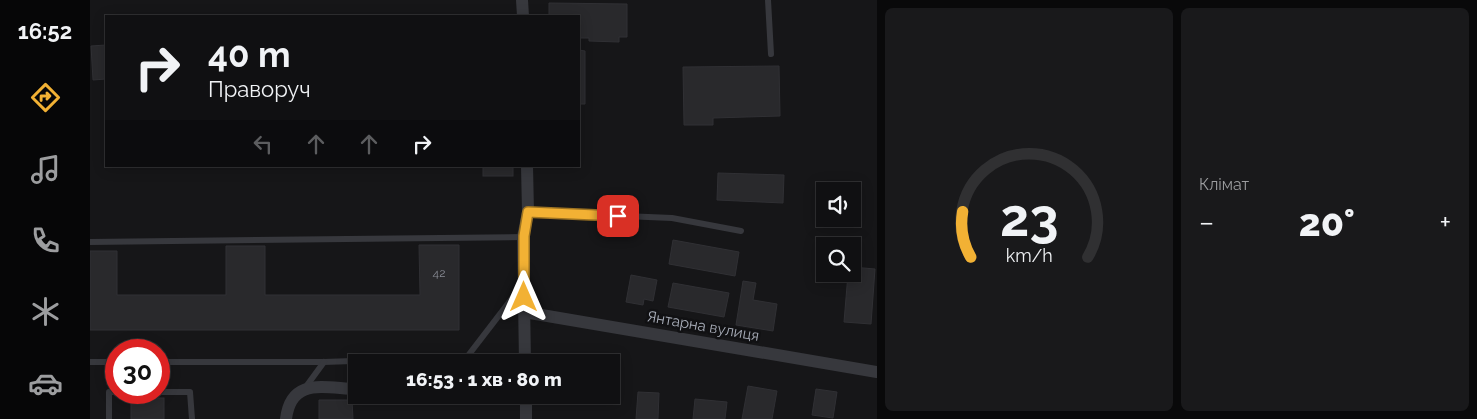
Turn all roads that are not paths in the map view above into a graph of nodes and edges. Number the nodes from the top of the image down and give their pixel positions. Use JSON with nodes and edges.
{"nodes":[{"id":1,"x":522,"y":0,"type":"edge"},
{"id":2,"x":768,"y":0,"type":"edge"},
{"id":3,"x":522,"y":15,"type":"edge"},
{"id":4,"x":771,"y":54,"type":"dead end"},
{"id":5,"x":527,"y":167,"type":"edge"},
{"id":6,"x":528,"y":212,"type":"junction"},
{"id":7,"x":741,"y":231,"type":"dead end"},
{"id":8,"x":524,"y":236,"type":"junction"},
{"id":9,"x":90,"y":242,"type":"edge"},
{"id":10,"x":524,"y":283,"type":"junction"},
{"id":11,"x":524,"y":312,"type":"junction"},
{"id":12,"x":525,"y":354,"type":"edge"},
{"id":13,"x":90,"y":362,"type":"edge"},
{"id":14,"x":105,"y":362,"type":"edge"},
{"id":15,"x":170,"y":362,"type":"edge"},
{"id":16,"x":324,"y":362,"type":"junction"},
{"id":17,"x":877,"y":372,"type":"edge"},
{"id":18,"x":305,"y":388,"type":"junction"},
{"id":19,"x":348,"y":388,"type":"edge"},
{"id":20,"x":170,"y":392,"type":"edge"},
{"id":21,"x":109,"y":404,"type":"edge"},
{"id":22,"x":526,"y":404,"type":"edge"},
{"id":23,"x":109,"y":419,"type":"edge"},
{"id":24,"x":192,"y":419,"type":"edge"},
{"id":25,"x":286,"y":419,"type":"edge"},
{"id":26,"x":526,"y":419,"type":"edge"}],
"edges":[{"from":1,"to":3,"type":"street"},
{"from":2,"to":4,"type":"lane"},
{"from":5,"to":6,"type":"street"},
{"from":6,"to":7,"type":"lane"},
{"from":6,"to":8,"type":"street"},
{"from":8,"to":9,"type":"lane"},
{"from":8,"to":10,"type":"street"},
{"from":10,"to":11,"type":"street"},
{"from":10,"to":16,"type":"lane"},
{"from":11,"to":12,"type":"street"},
{"from":11,"to":17,"type":"street","name":"Янтарна вулиця"},
{"from":13,"to":14,"type":"lane"},
{"from":15,"to":16,"type":"lane"},
{"from":16,"to":18,"type":"lane"},
{"from":18,"to":19,"type":"street"},
{"from":18,"to":25,"type":"street"},
{"from":20,"to":24,"type":"lane"},
{"from":21,"to":23,"type":"lane"},
{"from":22,"to":26,"type":"street"}]}
